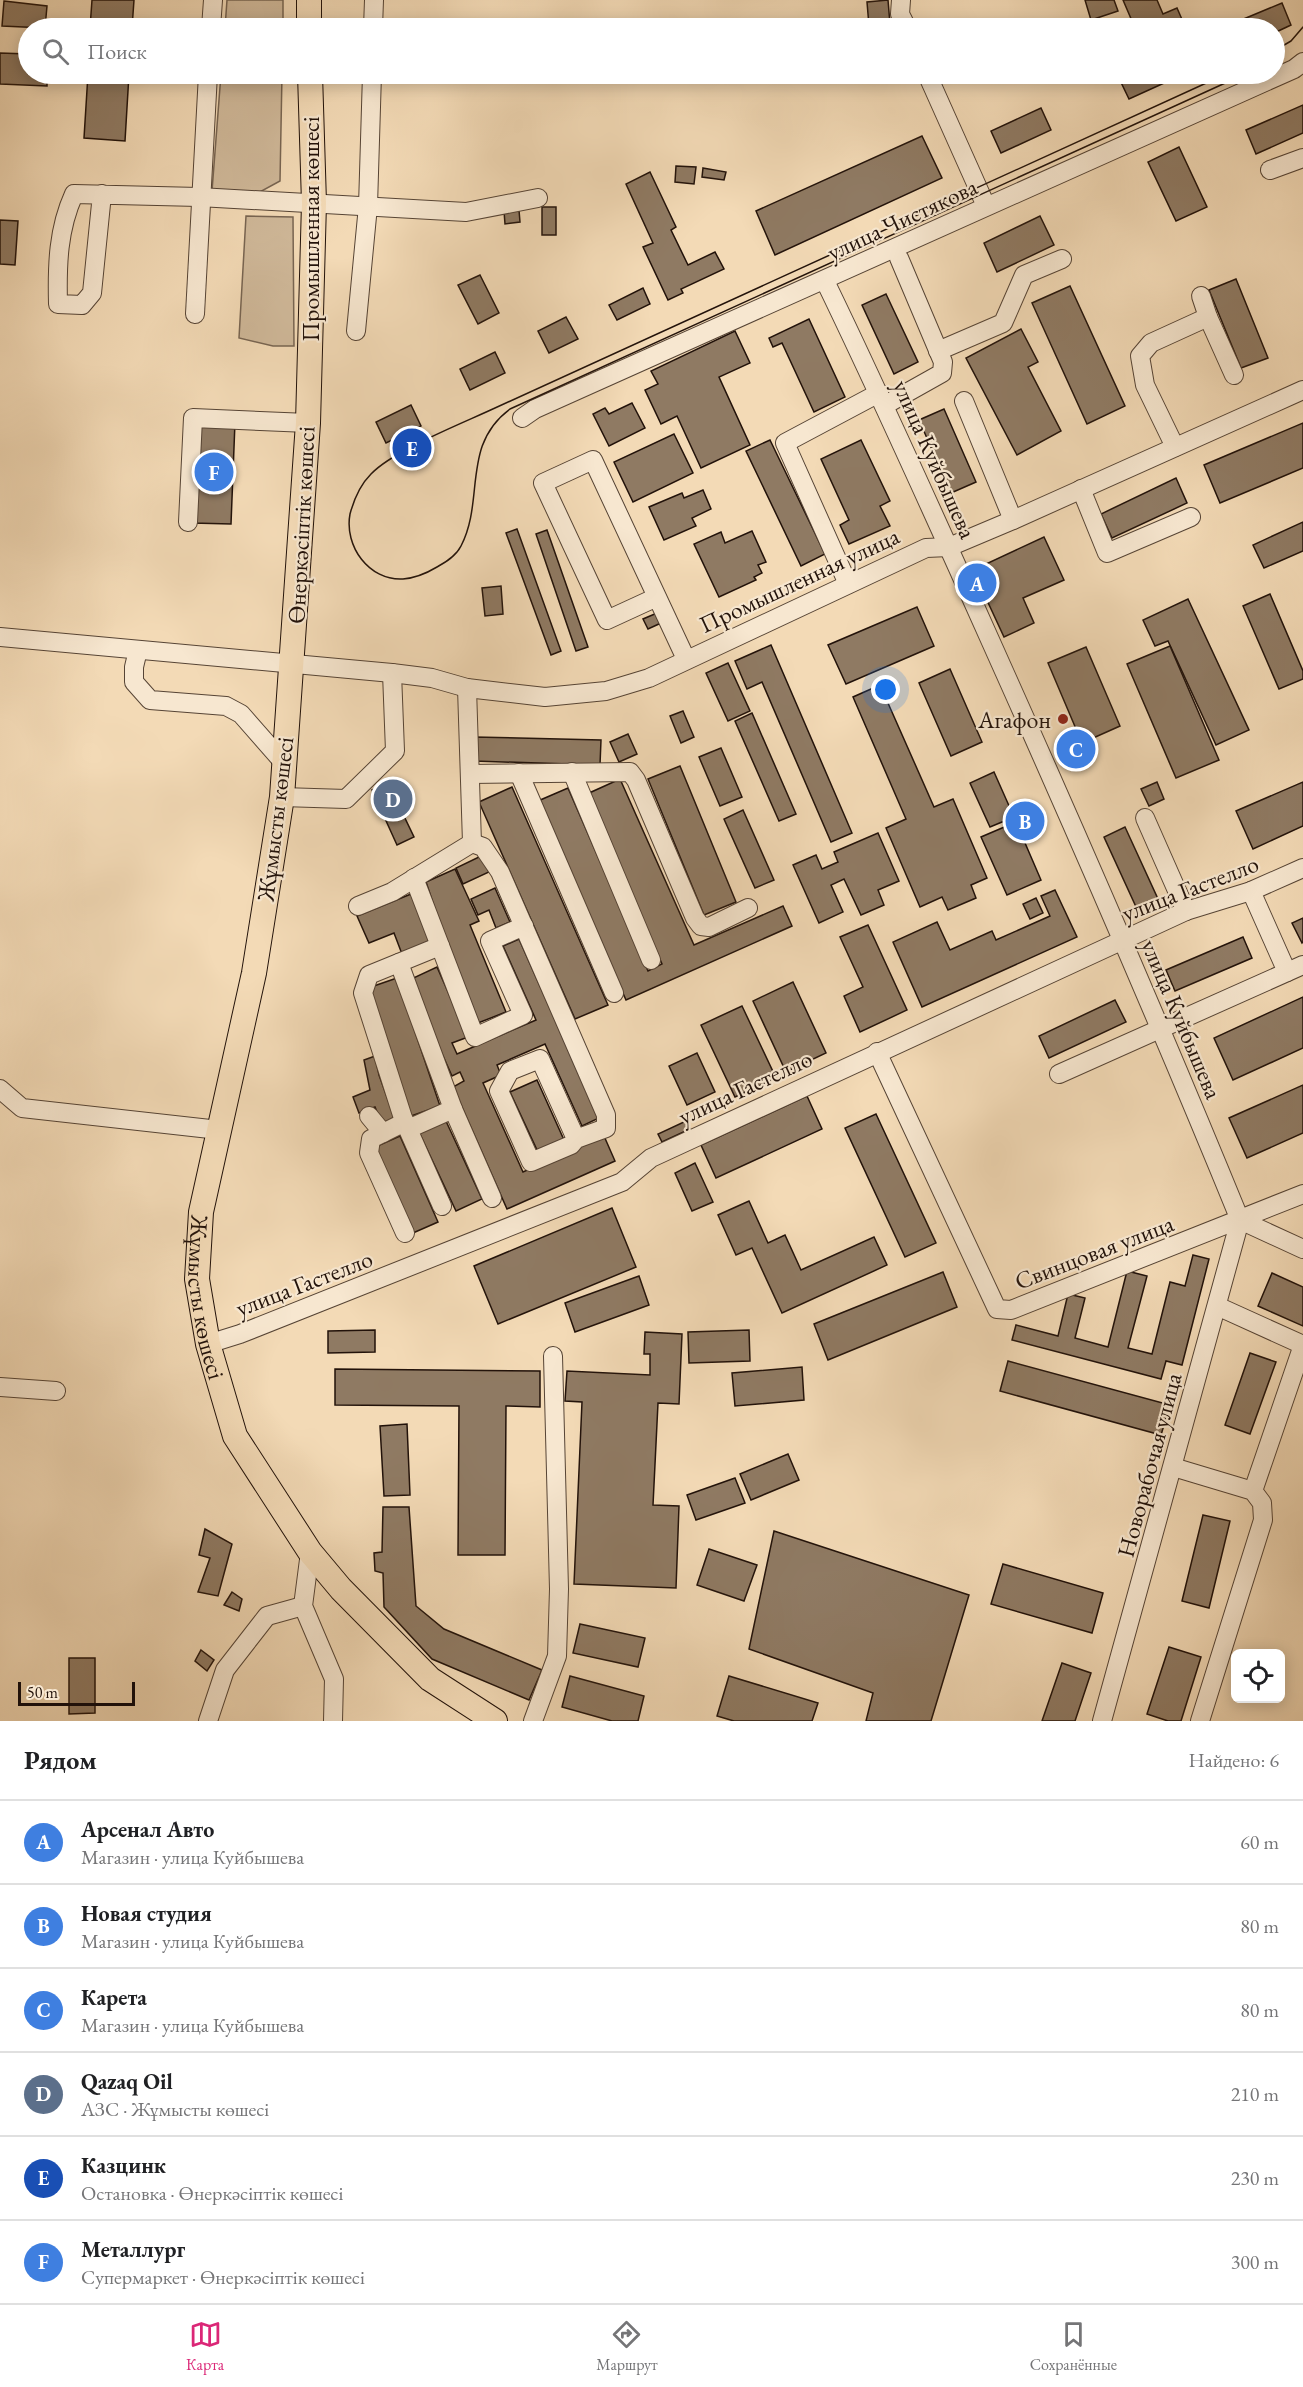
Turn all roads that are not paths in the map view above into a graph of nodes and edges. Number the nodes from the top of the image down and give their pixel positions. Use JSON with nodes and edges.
{"nodes":[{"id":1,"x":213,"y":0,"type":"edge"},
{"id":2,"x":309,"y":0,"type":"edge"},
{"id":3,"x":374,"y":0,"type":"edge"},
{"id":4,"x":901,"y":0,"type":"edge"},
{"id":5,"x":212,"y":18,"type":"edge"},
{"id":6,"x":309,"y":18,"type":"edge"},
{"id":7,"x":373,"y":18,"type":"edge"},
{"id":8,"x":902,"y":18,"type":"edge"},
{"id":9,"x":1303,"y":62,"type":"edge"},
{"id":10,"x":1285,"y":73,"type":"edge"},
{"id":11,"x":207,"y":84,"type":"edge"},
{"id":12,"x":310,"y":84,"type":"edge"},
{"id":13,"x":372,"y":84,"type":"edge"},
{"id":14,"x":931,"y":84,"type":"edge"},
{"id":15,"x":1260,"y":84,"type":"edge"},
{"id":16,"x":1303,"y":158,"type":"edge"},
{"id":17,"x":1270,"y":170,"type":"dead end"},
{"id":18,"x":102,"y":194,"type":"junction"},
{"id":19,"x":200,"y":197,"type":"junction"},
{"id":20,"x":538,"y":198,"type":"dead end"},
{"id":21,"x":314,"y":203,"type":"junction"},
{"id":22,"x":986,"y":206,"type":"junction"},
{"id":23,"x":368,"y":207,"type":"junction"},
{"id":24,"x":899,"y":258,"type":"dead end"},
{"id":25,"x":1062,"y":259,"type":"dead end"},
{"id":26,"x":825,"y":281,"type":"junction"},
{"id":27,"x":1201,"y":296,"type":"dead end"},
{"id":28,"x":195,"y":315,"type":"dead end"},
{"id":29,"x":1208,"y":317,"type":"junction"},
{"id":30,"x":356,"y":331,"type":"dead end"},
{"id":31,"x":938,"y":351,"type":"junction"},
{"id":32,"x":1234,"y":375,"type":"dead end"},
{"id":33,"x":308,"y":384,"type":"joint"},
{"id":34,"x":1303,"y":390,"type":"edge"},
{"id":35,"x":882,"y":399,"type":"junction"},
{"id":36,"x":964,"y":401,"type":"dead end"},
{"id":37,"x":522,"y":418,"type":"dead end"},
{"id":38,"x":308,"y":423,"type":"junction"},
{"id":39,"x":1175,"y":447,"type":"junction"},
{"id":40,"x":1081,"y":489,"type":"junction"},
{"id":41,"x":1191,"y":517,"type":"dead end"},
{"id":42,"x":1013,"y":520,"type":"junction"},
{"id":43,"x":188,"y":522,"type":"dead end"},
{"id":44,"x":949,"y":547,"type":"junction"},
{"id":45,"x":848,"y":584,"type":"junction"},
{"id":46,"x":657,"y":597,"type":"junction"},
{"id":47,"x":0,"y":637,"type":"edge"},
{"id":48,"x":138,"y":650,"type":"junction"},
{"id":49,"x":686,"y":659,"type":"junction"},
{"id":50,"x":293,"y":665,"type":"junction"},
{"id":51,"x":393,"y":673,"type":"junction"},
{"id":52,"x":467,"y":688,"type":"junction"},
{"id":53,"x":284,"y":763,"type":"junction"},
{"id":54,"x":572,"y":772,"type":"junction"},
{"id":55,"x":519,"y":773,"type":"junction"},
{"id":56,"x":470,"y":774,"type":"junction"},
{"id":57,"x":282,"y":797,"type":"junction"},
{"id":58,"x":1145,"y":818,"type":"dead end"},
{"id":59,"x":472,"y":843,"type":"junction"},
{"id":60,"x":1303,"y":868,"type":"edge"},
{"id":61,"x":414,"y":878,"type":"junction"},
{"id":62,"x":1251,"y":891,"type":"junction"},
{"id":63,"x":358,"y":906,"type":"dead end"},
{"id":64,"x":748,"y":908,"type":"dead end"},
{"id":65,"x":1186,"y":911,"type":"junction"},
{"id":66,"x":524,"y":926,"type":"junction"},
{"id":67,"x":1122,"y":941,"type":"junction"},
{"id":68,"x":440,"y":946,"type":"junction"},
{"id":69,"x":651,"y":960,"type":"dead end"},
{"id":70,"x":399,"y":963,"type":"junction"},
{"id":71,"x":1295,"y":969,"type":"edge"},
{"id":72,"x":614,"y":993,"type":"dead end"},
{"id":73,"x":1161,"y":1026,"type":"junction"},
{"id":74,"x":877,"y":1052,"type":"junction"},
{"id":75,"x":1059,"y":1074,"type":"dead end"},
{"id":76,"x":0,"y":1089,"type":"edge"},
{"id":77,"x":453,"y":1109,"type":"junction"},
{"id":78,"x":369,"y":1116,"type":"dead end"},
{"id":79,"x":407,"y":1125,"type":"junction"},
{"id":80,"x":219,"y":1130,"type":"junction"},
{"id":81,"x":383,"y":1133,"type":"junction"},
{"id":82,"x":576,"y":1139,"type":"junction"},
{"id":83,"x":1303,"y":1194,"type":"edge"},
{"id":84,"x":492,"y":1198,"type":"dead end"},
{"id":85,"x":442,"y":1206,"type":"dead end"},
{"id":86,"x":1240,"y":1220,"type":"junction"},
{"id":87,"x":405,"y":1233,"type":"dead end"},
{"id":88,"x":1303,"y":1248,"type":"edge"},
{"id":89,"x":1217,"y":1306,"type":"junction"},
{"id":90,"x":208,"y":1344,"type":"junction"},
{"id":91,"x":1303,"y":1345,"type":"edge"},
{"id":92,"x":553,"y":1356,"type":"dead end"},
{"id":93,"x":0,"y":1387,"type":"edge"},
{"id":94,"x":56,"y":1391,"type":"dead end"},
{"id":95,"x":1173,"y":1467,"type":"junction"},
{"id":96,"x":1253,"y":1491,"type":"junction"},
{"id":97,"x":310,"y":1552,"type":"junction"},
{"id":98,"x":303,"y":1606,"type":"junction"},
{"id":99,"x":208,"y":1721,"type":"edge"},
{"id":100,"x":333,"y":1721,"type":"edge"},
{"id":101,"x":495,"y":1721,"type":"edge"},
{"id":102,"x":533,"y":1721,"type":"edge"},
{"id":103,"x":1102,"y":1721,"type":"edge"},
{"id":104,"x":1200,"y":1721,"type":"edge"}],
"edges":[{"from":1,"to":5,"type":"street"},
{"from":2,"to":6,"type":"main road"},
{"from":3,"to":7,"type":"street"},
{"from":4,"to":8,"type":"street"},
{"from":9,"to":10,"type":"street","name":"улица Чистякова"},
{"from":11,"to":19,"type":"street"},
{"from":12,"to":21,"type":"main road","name":"Промышленная көшесі"},
{"from":13,"to":23,"type":"street"},
{"from":14,"to":22,"type":"street"},
{"from":15,"to":22,"type":"street","name":"улица Чистякова"},
{"from":16,"to":17,"type":"street"},
{"from":18,"to":18,"type":"street"},
{"from":18,"to":19,"type":"street"},
{"from":19,"to":21,"type":"street"},
{"from":19,"to":28,"type":"street"},
{"from":20,"to":23,"type":"street"},
{"from":21,"to":23,"type":"street"},
{"from":21,"to":33,"type":"main road","name":"Промышленная көшесі"},
{"from":22,"to":26,"type":"street","name":"улица Чистякова"},
{"from":23,"to":30,"type":"street"},
{"from":24,"to":31,"type":"street"},
{"from":25,"to":31,"type":"street"},
{"from":26,"to":35,"type":"street","name":"улица Куйбышева"},
{"from":26,"to":37,"type":"street","name":"улица Чистякова"},
{"from":27,"to":29,"type":"street"},
{"from":29,"to":32,"type":"street"},
{"from":29,"to":39,"type":"street"},
{"from":31,"to":35,"type":"street"},
{"from":33,"to":38,"type":"main road","name":"Өнеркәсіптік көшесі"},
{"from":34,"to":39,"type":"street","name":"Промышленная улица"},
{"from":35,"to":44,"type":"street","name":"улица Куйбышева"},
{"from":35,"to":45,"type":"street"},
{"from":36,"to":42,"type":"street"},
{"from":38,"to":43,"type":"street"},
{"from":38,"to":50,"type":"main road","name":"Өнеркәсіптік көшесі"},
{"from":39,"to":40,"type":"street","name":"Промышленная улица"},
{"from":40,"to":41,"type":"street"},
{"from":40,"to":42,"type":"street","name":"Промышленная улица"},
{"from":42,"to":44,"type":"street","name":"Промышленная улица"},
{"from":44,"to":45,"type":"street","name":"Промышленная улица"},
{"from":44,"to":67,"type":"street","name":"улица Куйбышева"},
{"from":45,"to":49,"type":"street","name":"Промышленная улица"},
{"from":46,"to":46,"type":"street"},
{"from":46,"to":49,"type":"street"},
{"from":47,"to":48,"type":"street","name":"Промышленная улица"},
{"from":48,"to":50,"type":"street","name":"Промышленная улица"},
{"from":48,"to":53,"type":"street"},
{"from":49,"to":52,"type":"street","name":"Промышленная улица"},
{"from":50,"to":51,"type":"street","name":"Промышленная улица"},
{"from":50,"to":53,"type":"main road","name":"Жұмысты көшесі"},
{"from":51,"to":52,"type":"street","name":"Промышленная улица"},
{"from":51,"to":57,"type":"street"},
{"from":52,"to":56,"type":"street"},
{"from":53,"to":57,"type":"main road","name":"Жұмысты көшесі"},
{"from":54,"to":55,"type":"street"},
{"from":54,"to":64,"type":"street"},
{"from":54,"to":69,"type":"street"},
{"from":55,"to":56,"type":"street"},
{"from":55,"to":72,"type":"street"},
{"from":56,"to":59,"type":"street"},
{"from":57,"to":80,"type":"main road","name":"Жұмысты көшесі"},
{"from":58,"to":65,"type":"street"},
{"from":59,"to":61,"type":"street"},
{"from":59,"to":66,"type":"street"},
{"from":60,"to":62,"type":"street","name":"улица Гастелло"},
{"from":61,"to":63,"type":"street"},
{"from":61,"to":68,"type":"street"},
{"from":62,"to":65,"type":"street","name":"улица Гастелло"},
{"from":62,"to":71,"type":"street"},
{"from":65,"to":67,"type":"street","name":"улица Гастелло"},
{"from":66,"to":68,"type":"street"},
{"from":66,"to":82,"type":"street"},
{"from":67,"to":73,"type":"street","name":"улица Куйбышева"},
{"from":67,"to":74,"type":"street","name":"улица Гастелло"},
{"from":68,"to":70,"type":"street"},
{"from":70,"to":77,"type":"street"},
{"from":70,"to":79,"type":"street"},
{"from":71,"to":73,"type":"street"},
{"from":73,"to":75,"type":"street"},
{"from":73,"to":86,"type":"street","name":"улица Куйбышева"},
{"from":74,"to":86,"type":"street","name":"Свинцовая улица"},
{"from":74,"to":90,"type":"street","name":"улица Гастелло"},
{"from":76,"to":80,"type":"street"},
{"from":77,"to":79,"type":"street"},
{"from":77,"to":84,"type":"street"},
{"from":78,"to":81,"type":"street"},
{"from":79,"to":81,"type":"street"},
{"from":79,"to":85,"type":"street"},
{"from":80,"to":90,"type":"main road","name":"Жұмысты көшесі"},
{"from":81,"to":87,"type":"street"},
{"from":82,"to":82,"type":"street"},
{"from":83,"to":86,"type":"street","name":"Свинцовая улица"},
{"from":86,"to":88,"type":"street"},
{"from":86,"to":89,"type":"street","name":"Новорабочая улица"},
{"from":89,"to":91,"type":"street"},
{"from":89,"to":95,"type":"street","name":"Новорабочая улица"},
{"from":90,"to":97,"type":"main road","name":"Жұмысты көшесі"},
{"from":91,"to":96,"type":"street"},
{"from":92,"to":102,"type":"street"},
{"from":93,"to":94,"type":"street"},
{"from":95,"to":96,"type":"street"},
{"from":95,"to":103,"type":"street","name":"Новорабочая улица"},
{"from":96,"to":104,"type":"street"},
{"from":97,"to":98,"type":"street"},
{"from":97,"to":101,"type":"main road","name":"Жұмысты көшесі"},
{"from":98,"to":99,"type":"street"},
{"from":98,"to":100,"type":"street"}]}
